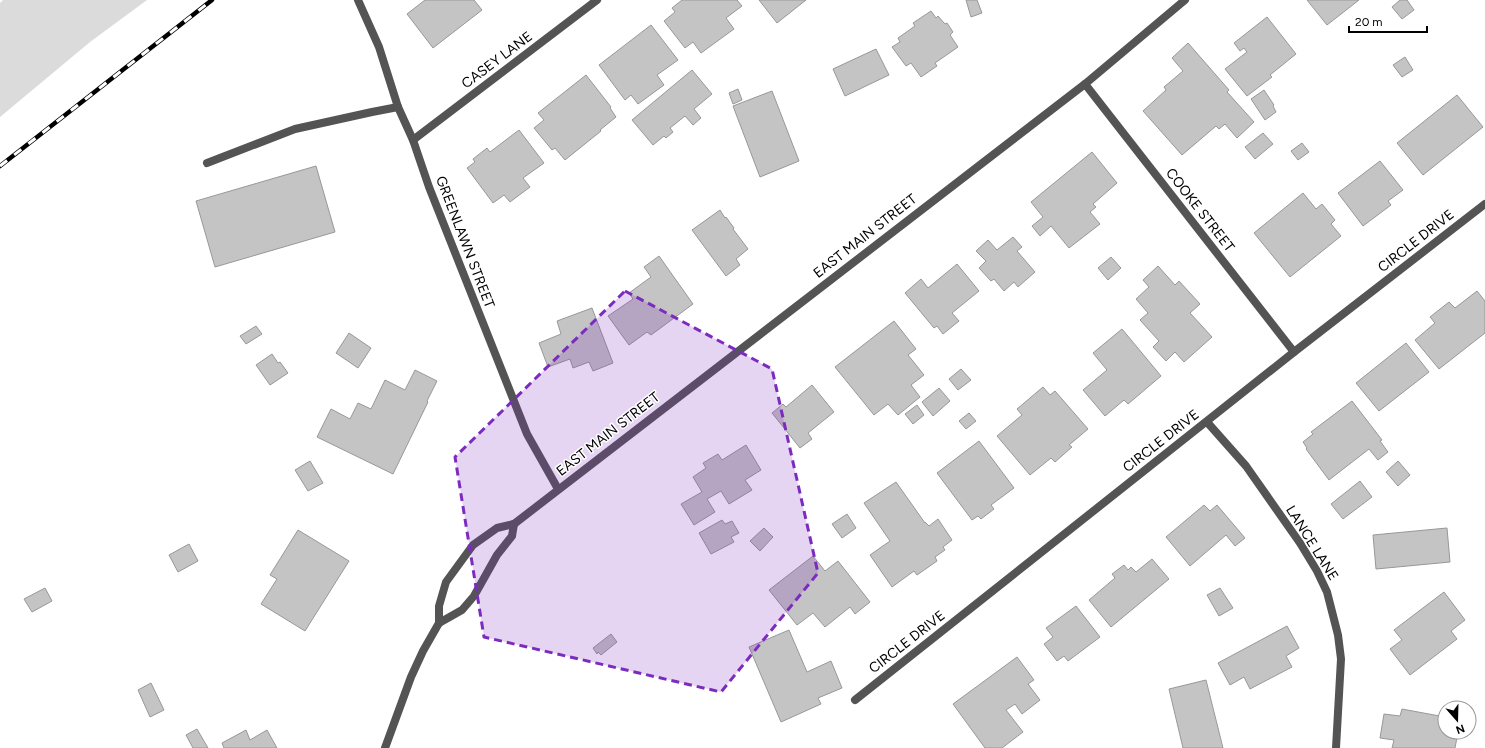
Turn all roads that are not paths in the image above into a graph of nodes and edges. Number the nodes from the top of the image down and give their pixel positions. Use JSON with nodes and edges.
{"nodes":[{"id":1,"x":358,"y":0,"type":"edge"},
{"id":2,"x":597,"y":0,"type":"edge"},
{"id":3,"x":1185,"y":0,"type":"edge"},
{"id":4,"x":1085,"y":84,"type":"junction"},
{"id":5,"x":398,"y":108,"type":"junction"},
{"id":6,"x":413,"y":140,"type":"junction"},
{"id":7,"x":207,"y":163,"type":"dead end"},
{"id":8,"x":1485,"y":204,"type":"edge"},
{"id":9,"x":1294,"y":352,"type":"junction"},
{"id":10,"x":1207,"y":422,"type":"junction"},
{"id":11,"x":558,"y":489,"type":"junction"},
{"id":12,"x":514,"y":524,"type":"junction"},
{"id":13,"x":439,"y":623,"type":"junction"},
{"id":14,"x":854,"y":700,"type":"dead end"},
{"id":15,"x":386,"y":748,"type":"edge"},
{"id":16,"x":1336,"y":748,"type":"edge"}],
"edges":[{"from":1,"to":5,"type":"street","name":"GREENLAWN STREET"},
{"from":2,"to":6,"type":"street","name":"CASEY LANE"},
{"from":3,"to":4,"type":"street","name":"EAST MAIN STREET"},
{"from":4,"to":9,"type":"street","name":"COOKE STREET"},
{"from":4,"to":11,"type":"street","name":"EAST MAIN STREET"},
{"from":5,"to":6,"type":"street","name":"GREENLAWN STREET"},
{"from":5,"to":7,"type":"street"},
{"from":6,"to":11,"type":"street","name":"GREENLAWN STREET"},
{"from":8,"to":9,"type":"street","name":"CIRCLE DRIVE"},
{"from":9,"to":10,"type":"street","name":"CIRCLE DRIVE"},
{"from":10,"to":14,"type":"street","name":"CIRCLE DRIVE"},
{"from":10,"to":16,"type":"street","name":"LANCE LANE"},
{"from":11,"to":12,"type":"street","name":"EAST MAIN STREET"},
{"from":12,"to":13,"type":"street"},
{"from":12,"to":13,"type":"street"},
{"from":13,"to":15,"type":"street"}]}
